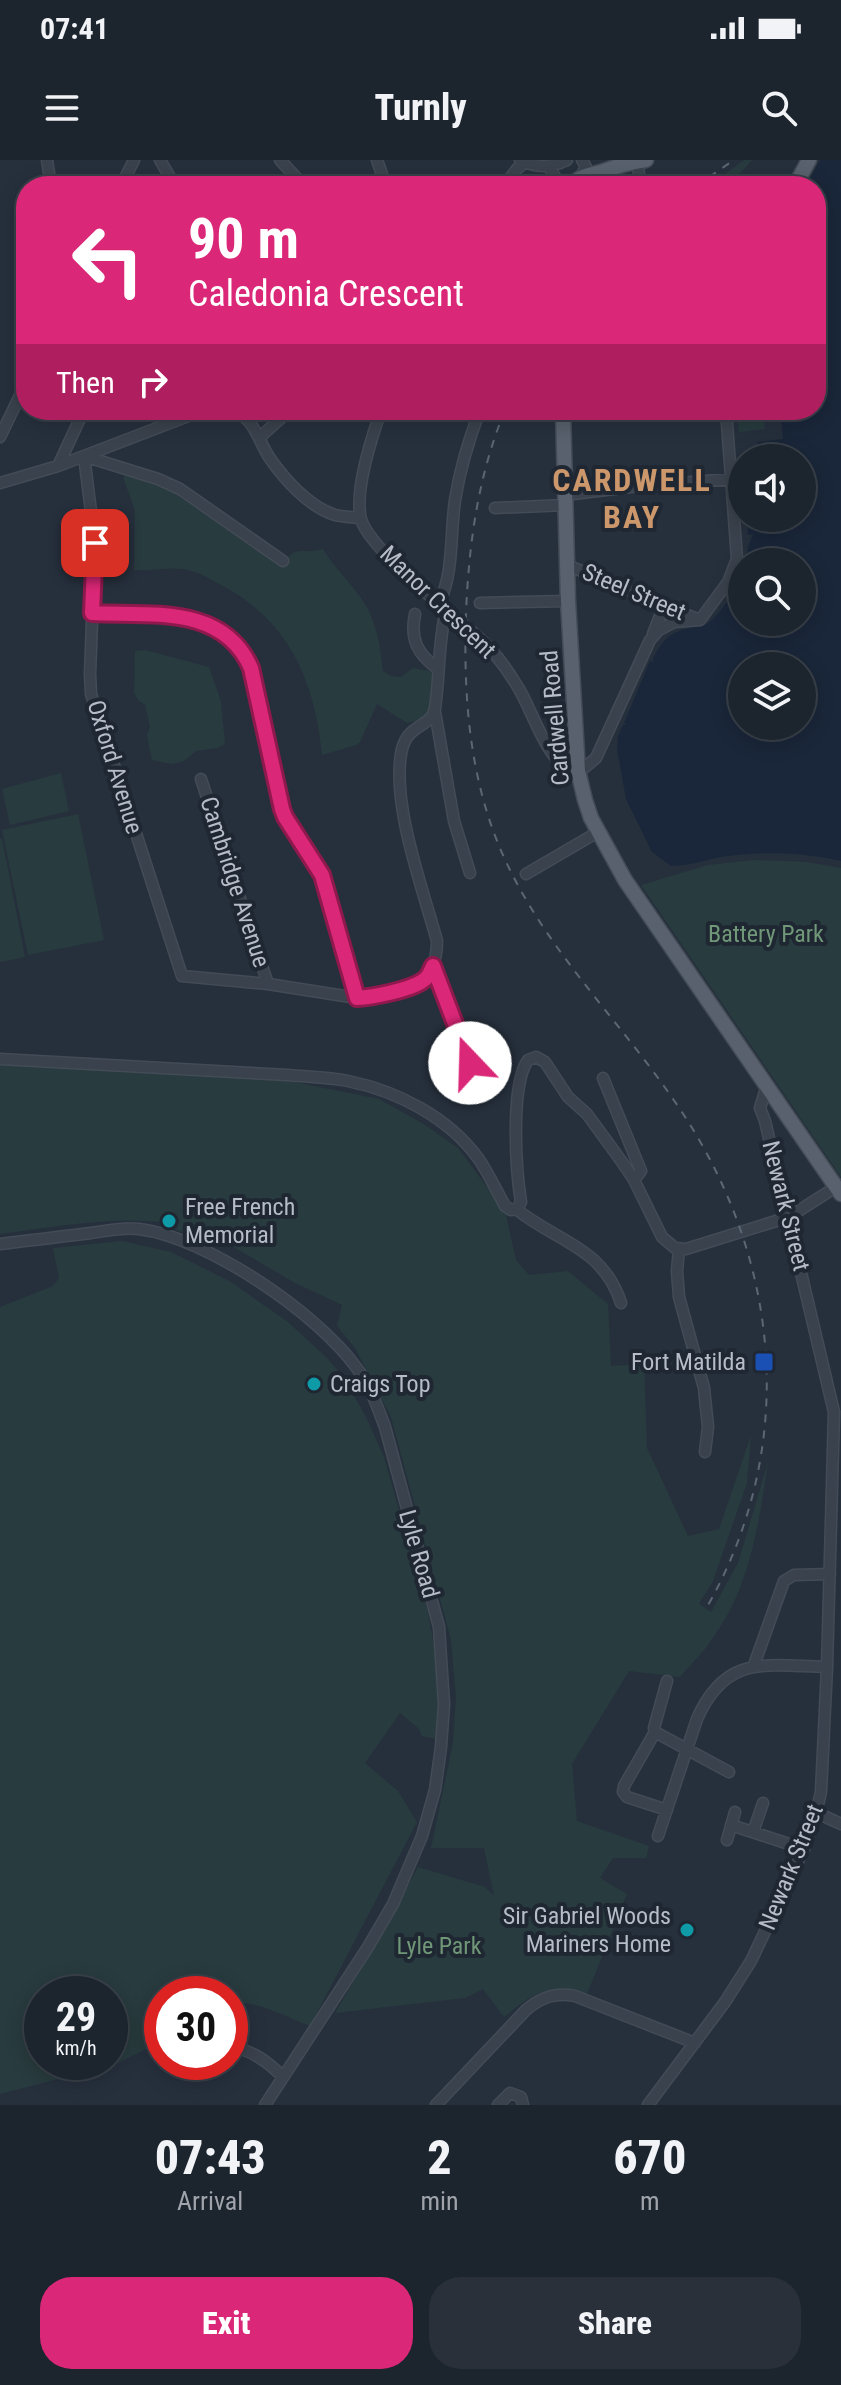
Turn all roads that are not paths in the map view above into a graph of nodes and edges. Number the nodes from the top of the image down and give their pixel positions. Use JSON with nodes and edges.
{"nodes":[{"id":1,"x":280,"y":160,"type":"edge"},
{"id":2,"x":567,"y":160,"type":"edge"},
{"id":3,"x":523,"y":161,"type":"edge"},
{"id":4,"x":642,"y":161,"type":"edge"},
{"id":5,"x":548,"y":166,"type":"junction"},
{"id":6,"x":295,"y":176,"type":"edge"},
{"id":7,"x":569,"y":176,"type":"edge"},
{"id":8,"x":577,"y":176,"type":"edge"},
{"id":9,"x":16,"y":404,"type":"edge"},
{"id":10,"x":79,"y":420,"type":"edge"},
{"id":11,"x":178,"y":420,"type":"edge"},
{"id":12,"x":249,"y":420,"type":"edge"},
{"id":13,"x":279,"y":420,"type":"edge"},
{"id":14,"x":378,"y":420,"type":"edge"},
{"id":15,"x":476,"y":420,"type":"edge"},
{"id":16,"x":563,"y":420,"type":"edge"},
{"id":17,"x":727,"y":420,"type":"edge"},
{"id":18,"x":0,"y":437,"type":"edge"},
{"id":19,"x":259,"y":438,"type":"junction"},
{"id":20,"x":729,"y":444,"type":"edge"},
{"id":21,"x":84,"y":456,"type":"junction"},
{"id":22,"x":58,"y":466,"type":"junction"},
{"id":23,"x":728,"y":479,"type":"edge"},
{"id":24,"x":0,"y":483,"type":"edge"},
{"id":25,"x":566,"y":500,"type":"junction"},
{"id":26,"x":495,"y":508,"type":"dead end"},
{"id":27,"x":360,"y":518,"type":"junction"},
{"id":28,"x":735,"y":532,"type":"edge"},
{"id":29,"x":283,"y":561,"type":"dead end"},
{"id":30,"x":567,"y":565,"type":"junction"},
{"id":31,"x":568,"y":601,"type":"junction"},
{"id":32,"x":480,"y":603,"type":"dead end"},
{"id":33,"x":664,"y":606,"type":"junction"},
{"id":34,"x":446,"y":610,"type":"junction"},
{"id":35,"x":92,"y":613,"type":"junction"},
{"id":36,"x":415,"y":614,"type":"dead end"},
{"id":37,"x":700,"y":620,"type":"junction"},
{"id":38,"x":650,"y":640,"type":"junction"},
{"id":39,"x":438,"y":669,"type":"junction"},
{"id":40,"x":435,"y":712,"type":"junction"},
{"id":41,"x":578,"y":771,"type":"junction"},
{"id":42,"x":201,"y":779,"type":"dead end"},
{"id":43,"x":598,"y":832,"type":"junction"},
{"id":44,"x":470,"y":873,"type":"dead end"},
{"id":45,"x":526,"y":874,"type":"dead end"},
{"id":46,"x":433,"y":966,"type":"junction"},
{"id":47,"x":268,"y":984,"type":"junction"},
{"id":48,"x":357,"y":998,"type":"junction"},
{"id":49,"x":0,"y":1059,"type":"edge"},
{"id":50,"x":603,"y":1078,"type":"dead end"},
{"id":51,"x":767,"y":1085,"type":"junction"},
{"id":52,"x":479,"y":1087,"type":"dead end"},
{"id":53,"x":777,"y":1100,"type":"junction"},
{"id":54,"x":765,"y":1121,"type":"junction"},
{"id":55,"x":634,"y":1180,"type":"junction"},
{"id":56,"x":838,"y":1191,"type":"edge"},
{"id":57,"x":516,"y":1209,"type":"junction"},
{"id":58,"x":789,"y":1217,"type":"junction"},
{"id":59,"x":0,"y":1244,"type":"edge"},
{"id":60,"x":679,"y":1249,"type":"junction"},
{"id":61,"x":621,"y":1303,"type":"dead end"},
{"id":62,"x":836,"y":1399,"type":"edge"},
{"id":63,"x":705,"y":1452,"type":"dead end"},
{"id":64,"x":830,"y":1574,"type":"junction"},
{"id":65,"x":754,"y":1665,"type":"junction"},
{"id":66,"x":827,"y":1667,"type":"junction"},
{"id":67,"x":667,"y":1681,"type":"dead end"},
{"id":68,"x":655,"y":1732,"type":"junction"},
{"id":69,"x":686,"y":1750,"type":"junction"},
{"id":70,"x":729,"y":1772,"type":"dead end"},
{"id":71,"x":763,"y":1803,"type":"dead end"},
{"id":72,"x":667,"y":1810,"type":"junction"},
{"id":73,"x":735,"y":1812,"type":"dead end"},
{"id":74,"x":817,"y":1813,"type":"junction"},
{"id":75,"x":841,"y":1824,"type":"edge"},
{"id":76,"x":731,"y":1825,"type":"junction"},
{"id":77,"x":753,"y":1832,"type":"junction"},
{"id":78,"x":658,"y":1836,"type":"dead end"},
{"id":79,"x":727,"y":1840,"type":"dead end"},
{"id":80,"x":804,"y":1849,"type":"junction"},
{"id":81,"x":695,"y":2043,"type":"junction"},
{"id":82,"x":248,"y":2051,"type":"edge"},
{"id":83,"x":283,"y":2077,"type":"junction"},
{"id":84,"x":265,"y":2105,"type":"edge"},
{"id":85,"x":436,"y":2105,"type":"edge"},
{"id":86,"x":498,"y":2105,"type":"edge"},
{"id":87,"x":523,"y":2105,"type":"edge"},
{"id":88,"x":648,"y":2105,"type":"edge"}],
"edges":[{"from":1,"to":6,"type":"street"},
{"from":2,"to":5,"type":"street"},
{"from":3,"to":5,"type":"street"},
{"from":4,"to":8,"type":"main road"},
{"from":5,"to":7,"type":"street"},
{"from":9,"to":18,"type":"street"},
{"from":10,"to":22,"type":"street"},
{"from":11,"to":21,"type":"street"},
{"from":12,"to":19,"type":"street"},
{"from":13,"to":19,"type":"street"},
{"from":14,"to":27,"type":"street"},
{"from":15,"to":34,"type":"street"},
{"from":16,"to":25,"type":"main road","name":"Cardwell Road"},
{"from":17,"to":20,"type":"street"},
{"from":19,"to":27,"type":"street"},
{"from":21,"to":22,"type":"street"},
{"from":21,"to":29,"type":"street"},
{"from":21,"to":35,"type":"street","name":"Oxford Avenue"},
{"from":22,"to":24,"type":"street"},
{"from":23,"to":25,"type":"street"},
{"from":25,"to":26,"type":"street"},
{"from":25,"to":30,"type":"main road","name":"Cardwell Road"},
{"from":27,"to":34,"type":"street","name":"Manor Crescent"},
{"from":28,"to":37,"type":"street"},
{"from":30,"to":31,"type":"main road","name":"Cardwell Road"},
{"from":30,"to":33,"type":"street","name":"Steel Street"},
{"from":31,"to":32,"type":"street"},
{"from":31,"to":41,"type":"main road","name":"Cardwell Road"},
{"from":33,"to":37,"type":"street","name":"Steel Street"},
{"from":33,"to":38,"type":"street"},
{"from":34,"to":39,"type":"street"},
{"from":34,"to":41,"type":"street","name":"Manor Crescent","bridge":true},
{"from":35,"to":47,"type":"street","name":"Oxford Avenue"},
{"from":35,"to":48,"type":"street"},
{"from":36,"to":39,"type":"street"},
{"from":37,"to":38,"type":"street"},
{"from":38,"to":41,"type":"street"},
{"from":39,"to":40,"type":"street"},
{"from":40,"to":44,"type":"street"},
{"from":40,"to":46,"type":"street"},
{"from":41,"to":43,"type":"main road","name":"Cardwell Road"},
{"from":42,"to":47,"type":"street","name":"Cambridge Avenue"},
{"from":43,"to":45,"type":"street"},
{"from":43,"to":51,"type":"main road","name":"Cardwell Road"},
{"from":46,"to":48,"type":"street"},
{"from":46,"to":52,"type":"street"},
{"from":47,"to":48,"type":"street"},
{"from":49,"to":57,"type":"street"},
{"from":50,"to":55,"type":"street"},
{"from":51,"to":53,"type":"main road","name":"Cardwell Road"},
{"from":51,"to":54,"type":"street","name":"Newark Street"},
{"from":53,"to":54,"type":"street","name":"Newark Street"},
{"from":53,"to":56,"type":"main road","name":"Cardwell Road"},
{"from":54,"to":58,"type":"street","name":"Newark Street"},
{"from":55,"to":57,"type":"street"},
{"from":55,"to":60,"type":"street"},
{"from":56,"to":58,"type":"street"},
{"from":57,"to":61,"type":"street"},
{"from":58,"to":60,"type":"street"},
{"from":58,"to":62,"type":"street","name":"Newark Street"},
{"from":59,"to":83,"type":"street","name":"Lyle Road"},
{"from":60,"to":63,"type":"street"},
{"from":62,"to":64,"type":"street","name":"Newark Street"},
{"from":64,"to":65,"type":"street"},
{"from":64,"to":66,"type":"street","name":"Newark Street"},
{"from":65,"to":66,"type":"street"},
{"from":65,"to":69,"type":"street"},
{"from":66,"to":74,"type":"street","name":"Newark Street"},
{"from":67,"to":68,"type":"street"},
{"from":68,"to":69,"type":"street"},
{"from":68,"to":72,"type":"street"},
{"from":69,"to":70,"type":"street"},
{"from":69,"to":72,"type":"street"},
{"from":71,"to":77,"type":"street"},
{"from":72,"to":78,"type":"street"},
{"from":73,"to":76,"type":"street"},
{"from":74,"to":75,"type":"street"},
{"from":74,"to":80,"type":"street","name":"Newark Street"},
{"from":76,"to":77,"type":"street"},
{"from":76,"to":79,"type":"street"},
{"from":77,"to":80,"type":"street"},
{"from":80,"to":81,"type":"street","name":"Newark Street"},
{"from":81,"to":85,"type":"street"},
{"from":81,"to":88,"type":"street","name":"Newark Street"},
{"from":82,"to":83,"type":"street"},
{"from":83,"to":84,"type":"street","name":"Lyle Road"},
{"from":86,"to":87,"type":"street"}]}
